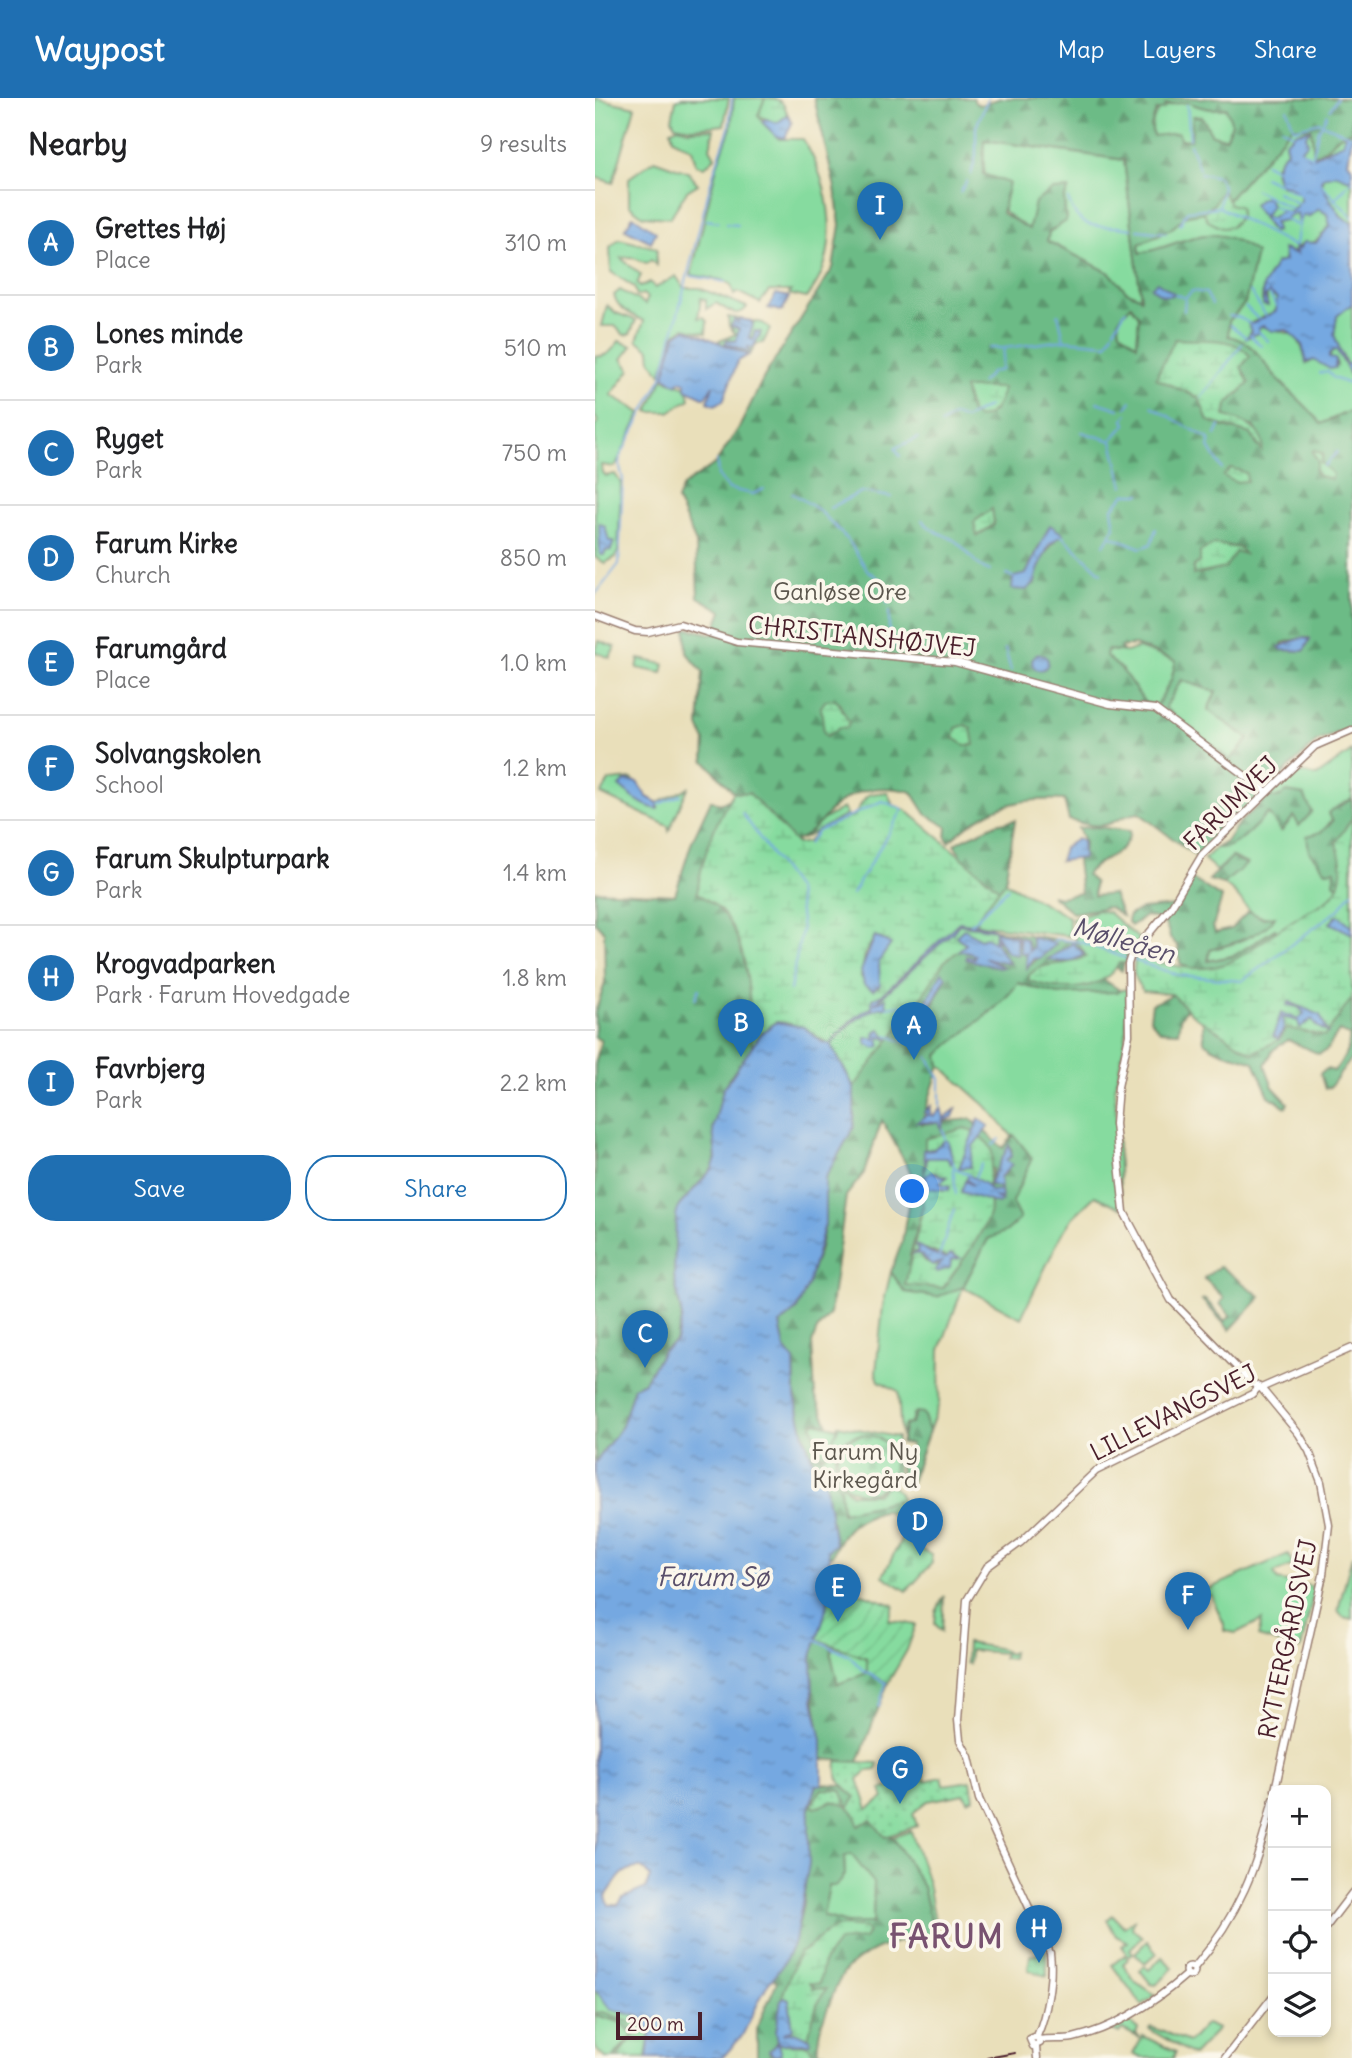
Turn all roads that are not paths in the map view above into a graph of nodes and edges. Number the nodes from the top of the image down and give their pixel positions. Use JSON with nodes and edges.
{"nodes":[{"id":1,"x":595,"y":617,"type":"edge"},
{"id":2,"x":1352,"y":730,"type":"edge"},
{"id":3,"x":1267,"y":792,"type":"junction"},
{"id":4,"x":1130,"y":959,"type":"joint"},
{"id":5,"x":1352,"y":1348,"type":"edge"},
{"id":6,"x":1259,"y":1388,"type":"junction"},
{"id":7,"x":1276,"y":1785,"type":"edge"},
{"id":8,"x":1268,"y":1822,"type":"edge"},
{"id":9,"x":1352,"y":1893,"type":"edge"},
{"id":10,"x":1331,"y":1920,"type":"edge"},
{"id":11,"x":1268,"y":2002,"type":"edge"},
{"id":12,"x":1038,"y":2041,"type":"junction"},
{"id":13,"x":1037,"y":2058,"type":"edge"},
{"id":14,"x":1225,"y":2058,"type":"edge"}],
"edges":[{"from":1,"to":3,"type":"street","name":"CHRISTIANSHØJVEJ"},
{"from":2,"to":3,"type":"street","name":"FARUMVEJ"},
{"from":3,"to":4,"type":"street","name":"FARUMVEJ"},
{"from":4,"to":6,"type":"street","name":"RYTTERGÅRDSVEJ"},
{"from":5,"to":6,"type":"street","name":"LILLEVANGSVEJ"},
{"from":6,"to":7,"type":"street","name":"RYTTERGÅRDSVEJ"},
{"from":6,"to":12,"type":"street","name":"LILLEVANGSVEJ"},
{"from":8,"to":12,"type":"street"},
{"from":9,"to":10,"type":"street"},
{"from":11,"to":14,"type":"street"},
{"from":12,"to":13,"type":"street","name":"LILLEVANGSVEJ"}]}
